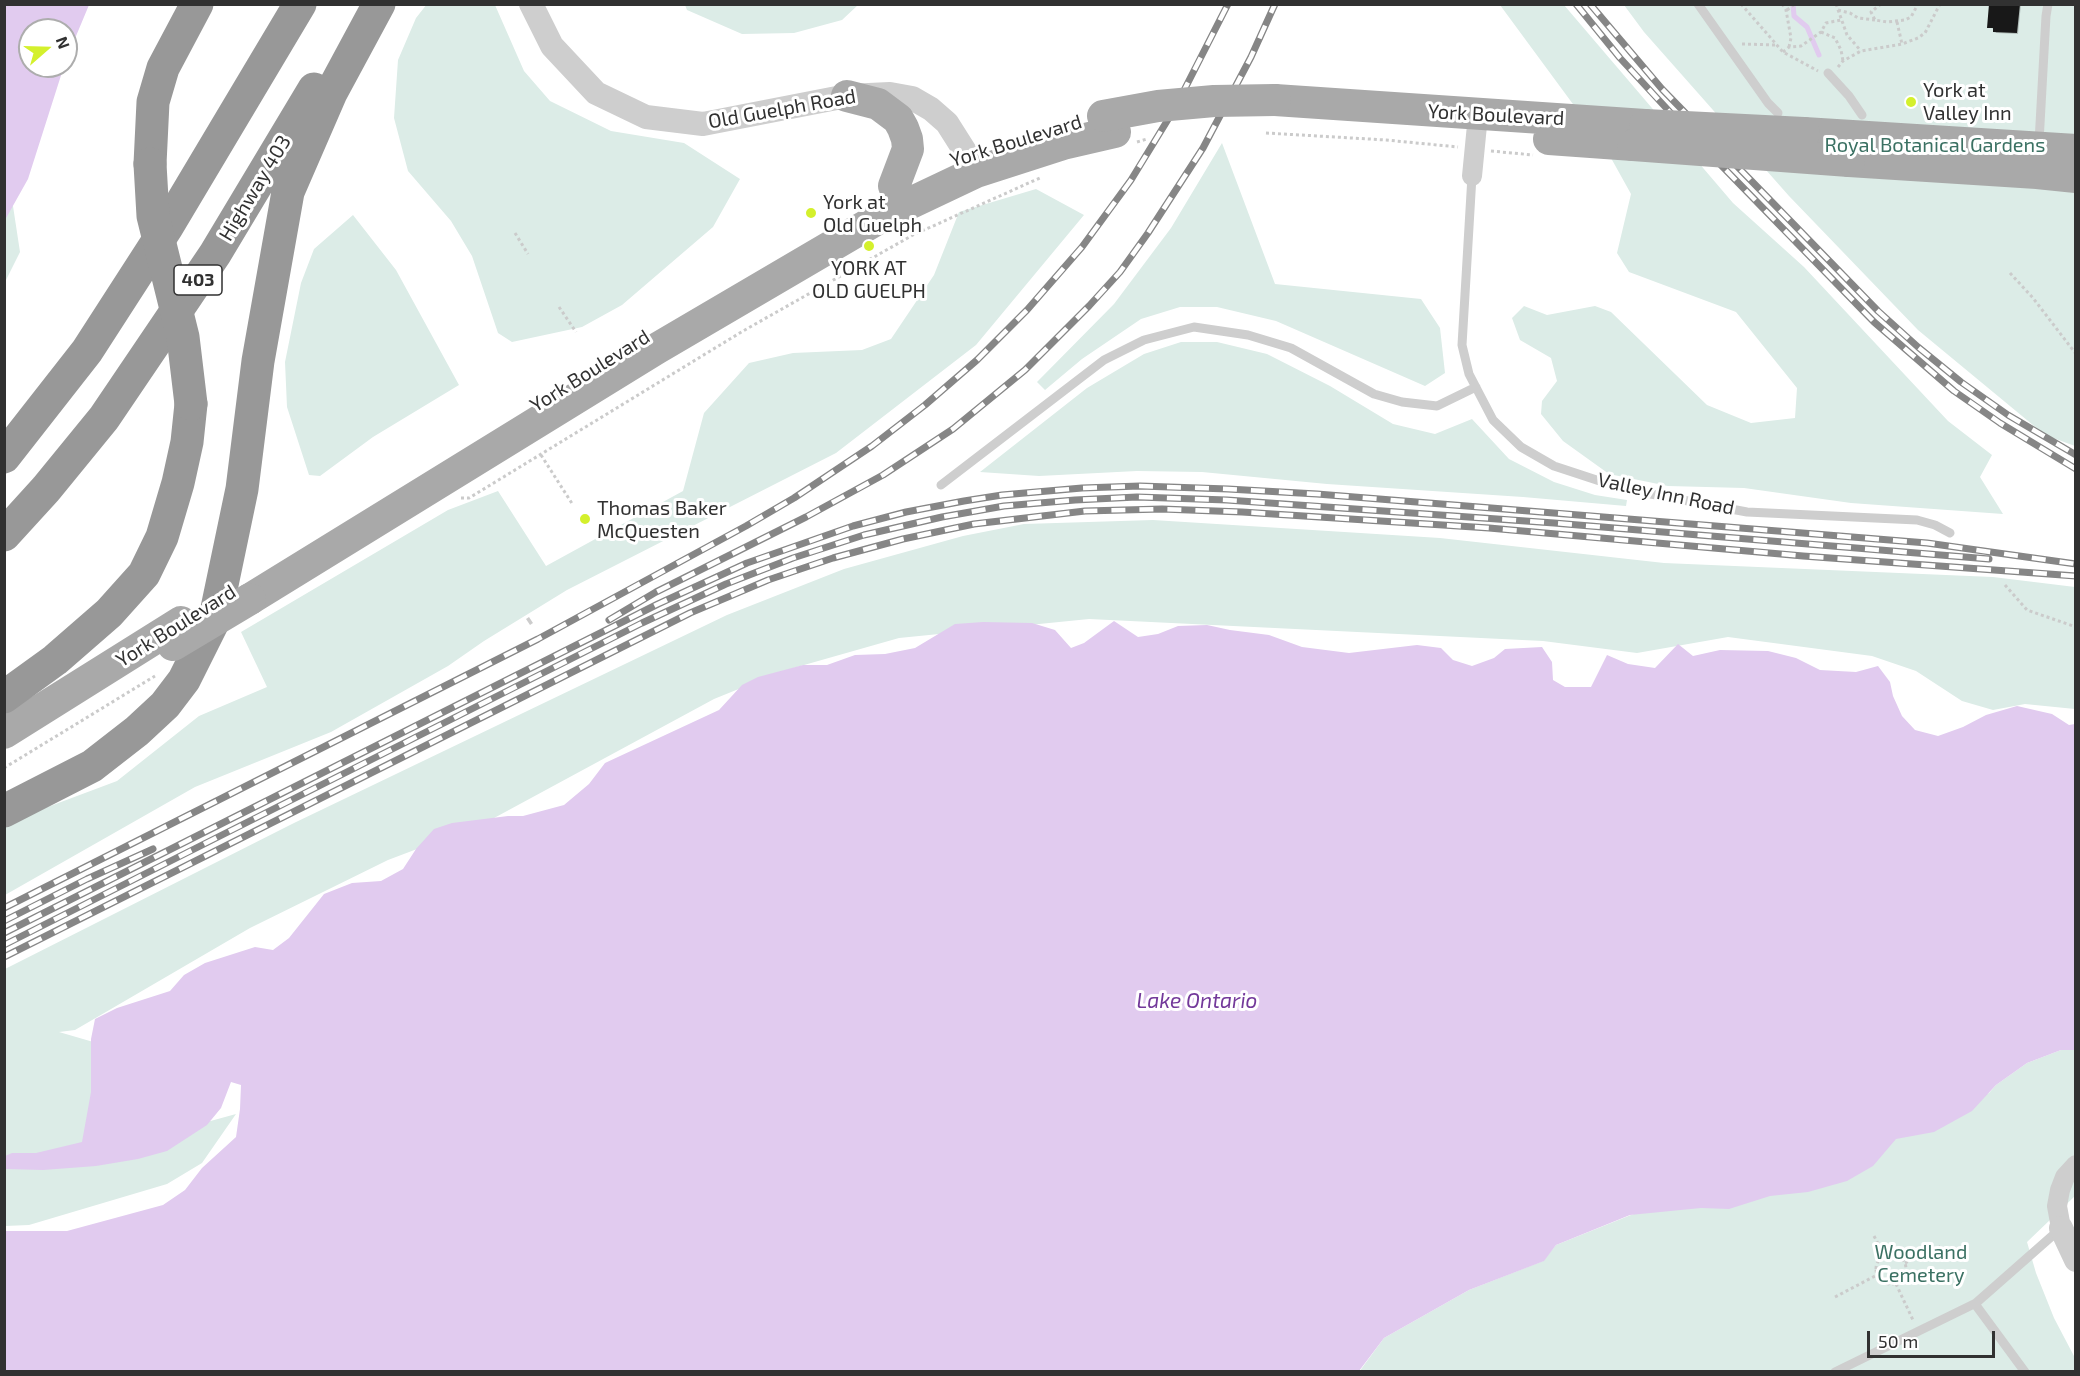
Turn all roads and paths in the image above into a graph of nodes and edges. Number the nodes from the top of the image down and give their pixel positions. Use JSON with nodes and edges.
{"nodes":[{"id":1,"x":197,"y":4,"type":"edge"},
{"id":2,"x":300,"y":4,"type":"edge"},
{"id":3,"x":364,"y":4,"type":"edge"},
{"id":4,"x":380,"y":4,"type":"edge"},
{"id":5,"x":531,"y":4,"type":"edge"},
{"id":6,"x":1698,"y":4,"type":"edge"},
{"id":7,"x":1741,"y":4,"type":"edge"},
{"id":8,"x":1782,"y":4,"type":"edge"},
{"id":9,"x":1795,"y":4,"type":"edge"},
{"id":10,"x":1836,"y":4,"type":"edge"},
{"id":11,"x":1881,"y":4,"type":"edge"},
{"id":12,"x":1918,"y":4,"type":"edge"},
{"id":13,"x":1934,"y":4,"type":"edge"},
{"id":14,"x":1940,"y":4,"type":"edge"},
{"id":15,"x":2048,"y":4,"type":"edge"},
{"id":16,"x":1786,"y":10,"type":"junction"},
{"id":17,"x":1838,"y":10,"type":"junction"},
{"id":18,"x":1937,"y":12,"type":"junction"},
{"id":19,"x":1842,"y":20,"type":"junction"},
{"id":20,"x":1875,"y":20,"type":"junction"},
{"id":21,"x":1897,"y":22,"type":"junction"},
{"id":22,"x":1821,"y":32,"type":"junction"},
{"id":23,"x":1726,"y":44,"type":"junction"},
{"id":24,"x":1902,"y":44,"type":"junction"},
{"id":25,"x":1776,"y":45,"type":"junction"},
{"id":26,"x":1789,"y":47,"type":"junction"},
{"id":27,"x":1861,"y":51,"type":"junction"},
{"id":28,"x":1783,"y":52,"type":"junction"},
{"id":29,"x":1843,"y":61,"type":"junction"},
{"id":30,"x":1828,"y":73,"type":"junction"},
{"id":31,"x":847,"y":96,"type":"junction"},
{"id":32,"x":1778,"y":113,"type":"dead end"},
{"id":33,"x":1862,"y":115,"type":"dead end"},
{"id":34,"x":1270,"y":118,"type":"junction"},
{"id":35,"x":1115,"y":131,"type":"junction"},
{"id":36,"x":1477,"y":133,"type":"junction"},
{"id":37,"x":1639,"y":135,"type":"junction"},
{"id":38,"x":1147,"y":140,"type":"dead end"},
{"id":39,"x":2038,"y":147,"type":"junction"},
{"id":40,"x":2076,"y":150,"type":"edge"},
{"id":41,"x":971,"y":162,"type":"junction"},
{"id":42,"x":1044,"y":176,"type":"dead end"},
{"id":43,"x":1472,"y":176,"type":"joint"},
{"id":44,"x":2076,"y":177,"type":"edge"},
{"id":45,"x":894,"y":186,"type":"junction"},
{"id":46,"x":515,"y":232,"type":"dead end"},
{"id":47,"x":528,"y":254,"type":"dead end"},
{"id":48,"x":2010,"y":273,"type":"dead end"},
{"id":49,"x":559,"y":307,"type":"dead end"},
{"id":50,"x":576,"y":332,"type":"dead end"},
{"id":51,"x":2076,"y":354,"type":"edge"},
{"id":52,"x":1476,"y":387,"type":"junction"},
{"id":53,"x":541,"y":455,"type":"junction"},
{"id":54,"x":4,"y":457,"type":"edge"},
{"id":55,"x":941,"y":485,"type":"dead end"},
{"id":56,"x":458,"y":498,"type":"dead end"},
{"id":57,"x":573,"y":505,"type":"dead end"},
{"id":58,"x":1950,"y":533,"type":"dead end"},
{"id":59,"x":4,"y":535,"type":"edge"},
{"id":60,"x":2005,"y":585,"type":"dead end"},
{"id":61,"x":252,"y":588,"type":"junction"},
{"id":62,"x":2076,"y":627,"type":"edge"},
{"id":63,"x":177,"y":634,"type":"junction"},
{"id":64,"x":157,"y":675,"type":"dead end"},
{"id":65,"x":4,"y":697,"type":"edge"},
{"id":66,"x":4,"y":733,"type":"edge"},
{"id":67,"x":4,"y":749,"type":"edge"},
{"id":68,"x":4,"y":768,"type":"edge"},
{"id":69,"x":4,"y":811,"type":"edge"},
{"id":70,"x":2076,"y":1165,"type":"edge"},
{"id":71,"x":2061,"y":1228,"type":"junction"},
{"id":72,"x":1874,"y":1236,"type":"dead end"},
{"id":73,"x":1942,"y":1246,"type":"dead end"},
{"id":74,"x":1884,"y":1255,"type":"junction"},
{"id":75,"x":2076,"y":1260,"type":"edge"},
{"id":76,"x":1905,"y":1263,"type":"junction"},
{"id":77,"x":1877,"y":1275,"type":"junction"},
{"id":78,"x":1896,"y":1284,"type":"junction"},
{"id":79,"x":1835,"y":1297,"type":"dead end"},
{"id":80,"x":1975,"y":1304,"type":"junction"},
{"id":81,"x":1918,"y":1331,"type":"junction"},
{"id":82,"x":1835,"y":1371,"type":"edge"},
{"id":83,"x":2025,"y":1371,"type":"edge"}],
"edges":[{"from":1,"to":65,"type":"highway","bridge":true},
{"from":2,"to":54,"type":"highway","number":"403"},
{"from":3,"to":59,"type":"highway","name":"Highway 403","number":"403"},
{"from":4,"to":69,"type":"highway"},
{"from":5,"to":31,"type":"street","name":"Old Guelph Road"},
{"from":6,"to":23,"type":"lane"},
{"from":7,"to":25,"type":"path"},
{"from":8,"to":16,"type":"path"},
{"from":9,"to":16,"type":"path"},
{"from":10,"to":17,"type":"path"},
{"from":11,"to":20,"type":"path"},
{"from":12,"to":21,"type":"path"},
{"from":13,"to":18,"type":"path"},
{"from":14,"to":18,"type":"path"},
{"from":15,"to":39,"type":"lane"},
{"from":16,"to":26,"type":"path"},
{"from":17,"to":19,"type":"path"},
{"from":17,"to":20,"type":"path"},
{"from":18,"to":24,"type":"path"},
{"from":19,"to":22,"type":"path"},
{"from":19,"to":27,"type":"path"},
{"from":20,"to":21,"type":"path"},
{"from":21,"to":24,"type":"path"},
{"from":22,"to":26,"type":"path"},
{"from":22,"to":29,"type":"path"},
{"from":23,"to":25,"type":"path"},
{"from":23,"to":32,"type":"lane"},
{"from":24,"to":27,"type":"path"},
{"from":25,"to":28,"type":"path"},
{"from":26,"to":28,"type":"path"},
{"from":27,"to":29,"type":"path"},
{"from":28,"to":30,"type":"path"},
{"from":29,"to":30,"type":"path"},
{"from":30,"to":33,"type":"lane"},
{"from":31,"to":41,"type":"street","name":"Old Guelph Road"},
{"from":31,"to":45,"type":"main road"},
{"from":34,"to":35,"type":"main road","name":"York Boulevard"},
{"from":34,"to":36,"type":"main road","name":"York Boulevard"},
{"from":34,"to":36,"type":"path"},
{"from":35,"to":38,"type":"path"},
{"from":35,"to":41,"type":"main road","name":"York Boulevard"},
{"from":36,"to":37,"type":"main road","name":"York Boulevard"},
{"from":36,"to":43,"type":"street","name":"Valley Inn Road"},
{"from":37,"to":39,"type":"main road","name":"York Boulevard","bridge":true},
{"from":37,"to":44,"type":"main road","name":"York Boulevard","bridge":true},
{"from":39,"to":40,"type":"main road","name":"York Boulevard"},
{"from":41,"to":45,"type":"main road","name":"York Boulevard"},
{"from":41,"to":61,"type":"main road","name":"York Boulevard"},
{"from":42,"to":53,"type":"path"},
{"from":43,"to":52,"type":"lane","name":"Valley Inn Road"},
{"from":45,"to":61,"type":"main road","name":"York Boulevard"},
{"from":46,"to":47,"type":"path"},
{"from":48,"to":51,"type":"path"},
{"from":49,"to":50,"type":"path"},
{"from":52,"to":55,"type":"lane"},
{"from":52,"to":58,"type":"lane","name":"Valley Inn Road"},
{"from":53,"to":56,"type":"path"},
{"from":53,"to":57,"type":"path"},
{"from":60,"to":62,"type":"path"},
{"from":61,"to":63,"type":"main road","name":"York Boulevard","bridge":true},
{"from":63,"to":66,"type":"main road","name":"York Boulevard"},
{"from":63,"to":67,"type":"main road","name":"York Boulevard"},
{"from":64,"to":68,"type":"path"},
{"from":70,"to":71,"type":"street"},
{"from":71,"to":75,"type":"street"},
{"from":71,"to":80,"type":"lane"},
{"from":72,"to":74,"type":"path"},
{"from":73,"to":76,"type":"path"},
{"from":74,"to":76,"type":"path"},
{"from":74,"to":77,"type":"path"},
{"from":76,"to":78,"type":"path"},
{"from":77,"to":78,"type":"path"},
{"from":77,"to":79,"type":"path"},
{"from":78,"to":81,"type":"path"},
{"from":80,"to":81,"type":"lane"},
{"from":80,"to":83,"type":"lane"},
{"from":81,"to":82,"type":"lane"}]}
